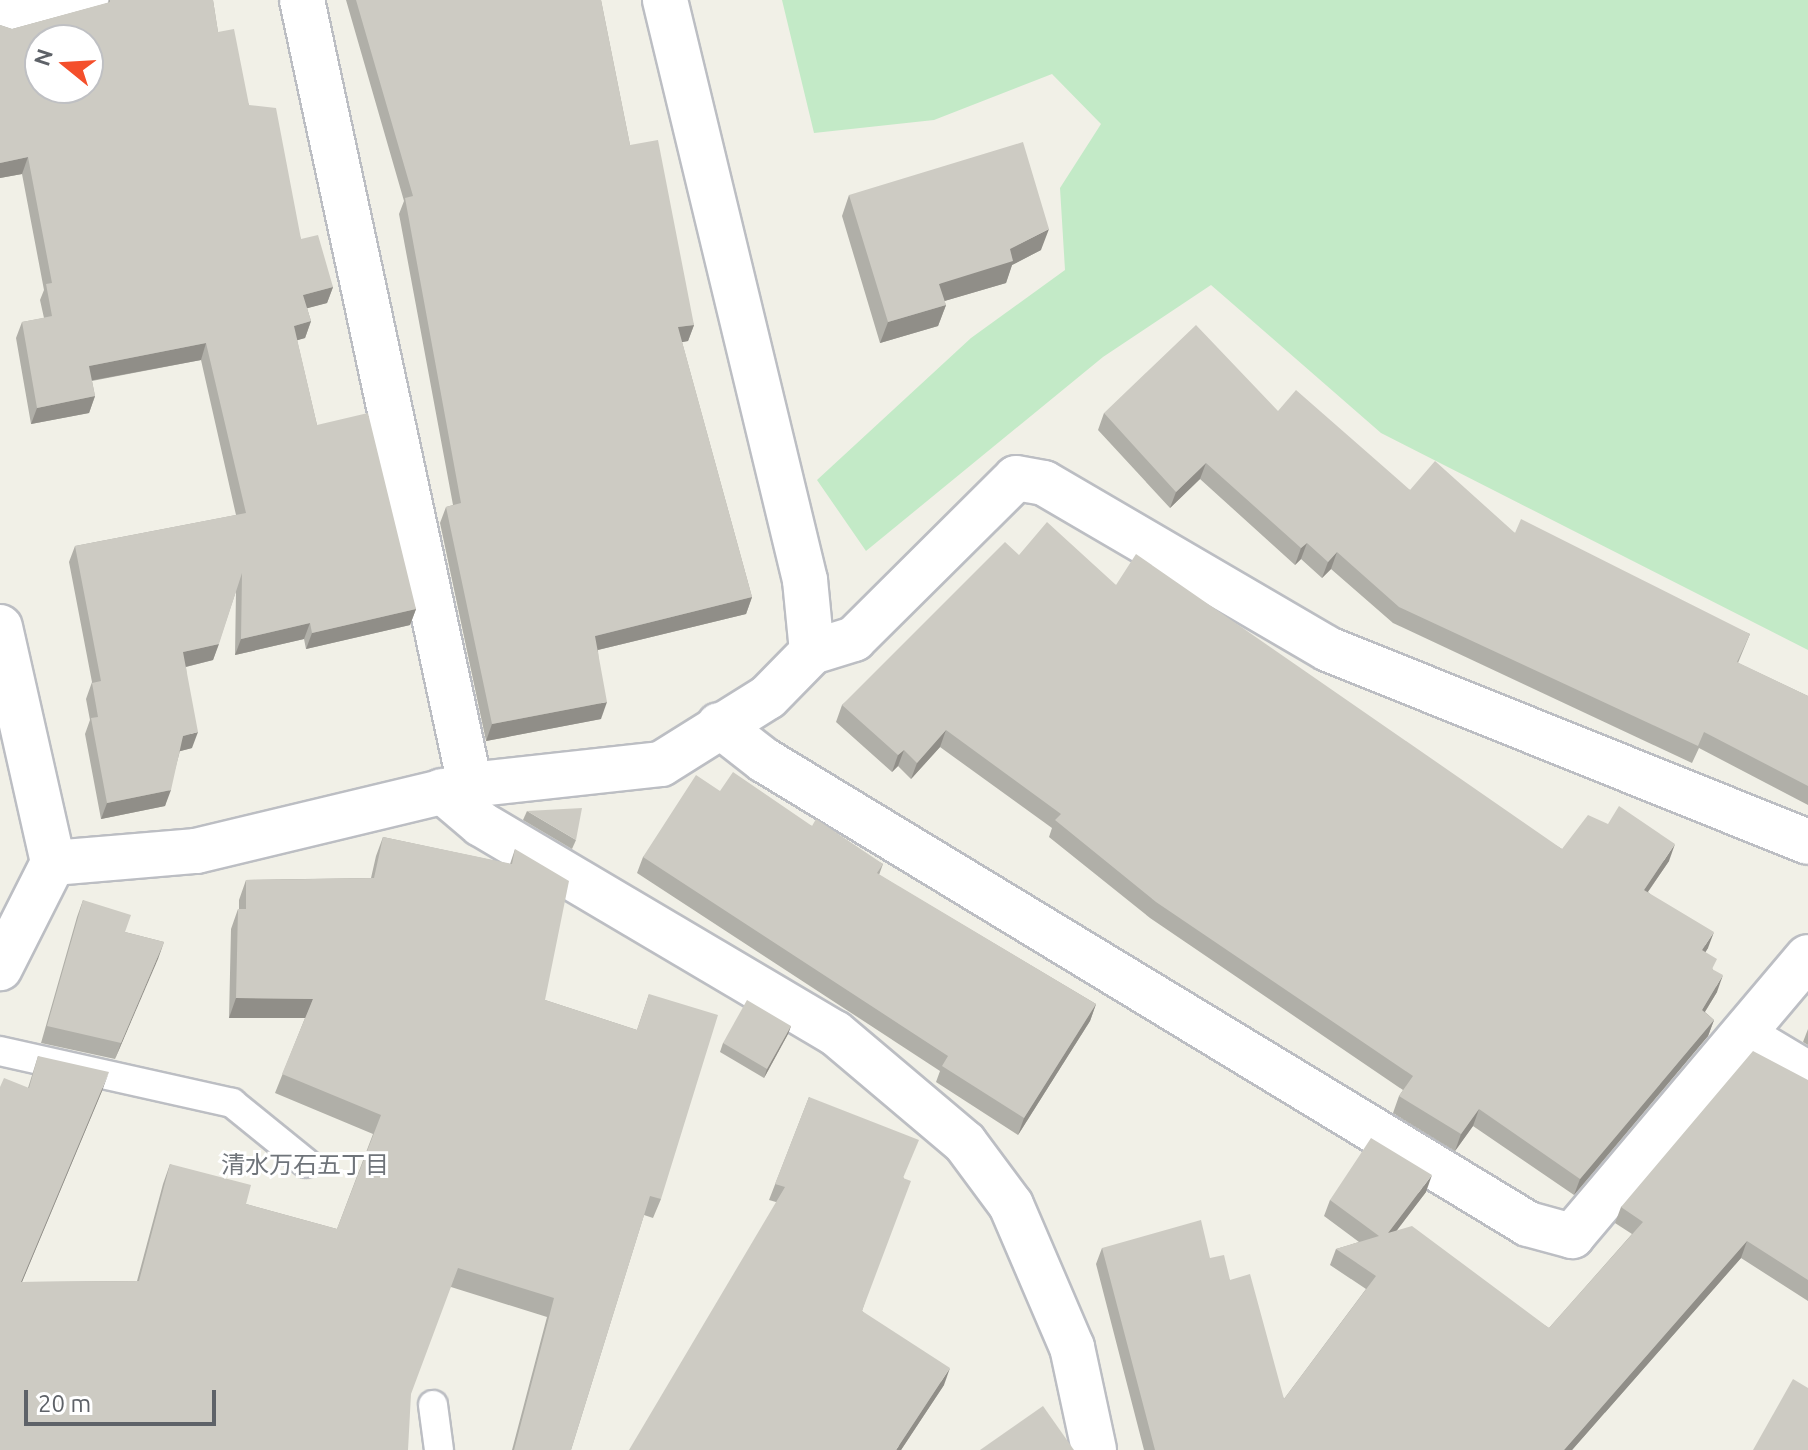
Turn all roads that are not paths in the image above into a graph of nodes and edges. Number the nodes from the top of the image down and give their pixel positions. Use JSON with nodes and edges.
{"nodes":[{"id":1,"x":87,"y":0,"type":"edge"},
{"id":2,"x":302,"y":0,"type":"edge"},
{"id":3,"x":665,"y":0,"type":"edge"},
{"id":4,"x":0,"y":21,"type":"edge"},
{"id":5,"x":2,"y":651,"type":"edge"},
{"id":6,"x":812,"y":652,"type":"junction"},
{"id":7,"x":719,"y":725,"type":"junction"},
{"id":8,"x":456,"y":788,"type":"junction"},
{"id":9,"x":1808,"y":842,"type":"edge"},
{"id":10,"x":53,"y":863,"type":"junction"},
{"id":11,"x":1808,"y":957,"type":"edge"},
{"id":12,"x":0,"y":968,"type":"edge"},
{"id":13,"x":1743,"y":1035,"type":"junction"},
{"id":14,"x":0,"y":1051,"type":"edge"},
{"id":15,"x":1808,"y":1074,"type":"edge"},
{"id":16,"x":306,"y":1163,"type":"dead end"},
{"id":17,"x":433,"y":1405,"type":"dead end"},
{"id":18,"x":439,"y":1450,"type":"edge"},
{"id":19,"x":1094,"y":1450,"type":"edge"}],
"edges":[{"from":1,"to":4,"type":"street"},
{"from":2,"to":8,"type":"street"},
{"from":3,"to":6,"type":"street"},
{"from":5,"to":10,"type":"street"},
{"from":6,"to":7,"type":"street"},
{"from":6,"to":9,"type":"street"},
{"from":7,"to":8,"type":"street"},
{"from":7,"to":13,"type":"street"},
{"from":8,"to":10,"type":"street"},
{"from":8,"to":19,"type":"street"},
{"from":10,"to":12,"type":"street"},
{"from":11,"to":13,"type":"street"},
{"from":13,"to":15,"type":"street"},
{"from":14,"to":16,"type":"lane"},
{"from":17,"to":18,"type":"lane"}]}
